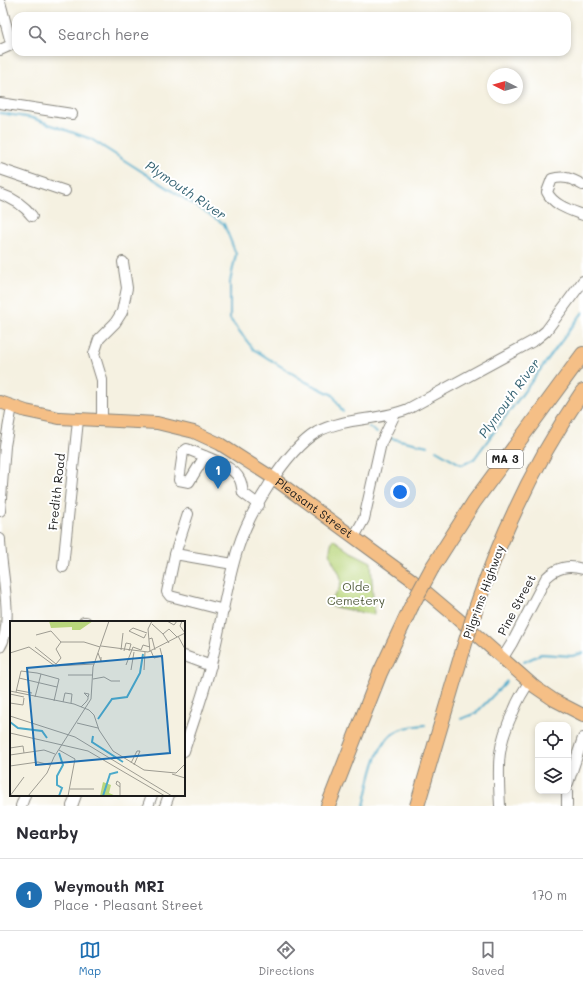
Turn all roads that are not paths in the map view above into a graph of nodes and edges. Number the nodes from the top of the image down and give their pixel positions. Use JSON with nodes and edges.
{"nodes":[{"id":1,"x":0,"y":2,"type":"edge"},
{"id":2,"x":0,"y":50,"type":"edge"},
{"id":3,"x":0,"y":103,"type":"edge"},
{"id":4,"x":72,"y":114,"type":"dead end"},
{"id":5,"x":0,"y":169,"type":"edge"},
{"id":6,"x":583,"y":185,"type":"edge"},
{"id":7,"x":65,"y":191,"type":"dead end"},
{"id":8,"x":0,"y":194,"type":"edge"},
{"id":9,"x":32,"y":216,"type":"dead end"},
{"id":10,"x":583,"y":216,"type":"edge"},
{"id":11,"x":123,"y":262,"type":"dead end"},
{"id":12,"x":583,"y":282,"type":"edge"},
{"id":13,"x":583,"y":354,"type":"edge"},
{"id":14,"x":583,"y":391,"type":"edge"},
{"id":15,"x":0,"y":402,"type":"edge"},
{"id":16,"x":12,"y":406,"type":"junction"},
{"id":17,"x":395,"y":414,"type":"junction"},
{"id":18,"x":78,"y":420,"type":"junction"},
{"id":19,"x":102,"y":421,"type":"junction"},
{"id":20,"x":204,"y":456,"type":"dead end"},
{"id":21,"x":274,"y":478,"type":"junction"},
{"id":22,"x":259,"y":505,"type":"junction"},
{"id":23,"x":0,"y":511,"type":"edge"},
{"id":24,"x":188,"y":514,"type":"dead end"},
{"id":25,"x":354,"y":537,"type":"junction"},
{"id":26,"x":0,"y":539,"type":"edge"},
{"id":27,"x":175,"y":554,"type":"junction"},
{"id":28,"x":233,"y":564,"type":"junction"},
{"id":29,"x":63,"y":567,"type":"dead end"},
{"id":30,"x":583,"y":569,"type":"edge"},
{"id":31,"x":224,"y":610,"type":"junction"},
{"id":32,"x":0,"y":647,"type":"edge"},
{"id":33,"x":185,"y":656,"type":"edge"},
{"id":34,"x":502,"y":659,"type":"junction"},
{"id":35,"x":211,"y":666,"type":"junction"},
{"id":36,"x":529,"y":683,"type":"junction"},
{"id":37,"x":583,"y":715,"type":"edge"},
{"id":38,"x":583,"y":738,"type":"edge"},
{"id":39,"x":185,"y":748,"type":"edge"},
{"id":40,"x":571,"y":774,"type":"edge"},
{"id":41,"x":567,"y":794,"type":"edge"},
{"id":42,"x":25,"y":796,"type":"edge"},
{"id":43,"x":76,"y":796,"type":"edge"},
{"id":44,"x":152,"y":796,"type":"edge"},
{"id":45,"x":169,"y":796,"type":"edge"},
{"id":46,"x":21,"y":806,"type":"edge"},
{"id":47,"x":72,"y":806,"type":"edge"},
{"id":48,"x":148,"y":806,"type":"edge"},
{"id":49,"x":165,"y":806,"type":"edge"},
{"id":50,"x":328,"y":806,"type":"edge"},
{"id":51,"x":417,"y":806,"type":"edge"},
{"id":52,"x":500,"y":806,"type":"edge"},
{"id":53,"x":567,"y":806,"type":"edge"}],
"edges":[{"from":1,"to":2,"type":"street"},
{"from":3,"to":4,"type":"street"},
{"from":5,"to":7,"type":"street"},
{"from":6,"to":10,"type":"street"},
{"from":8,"to":9,"type":"street"},
{"from":11,"to":19,"type":"street"},
{"from":12,"to":17,"type":"street"},
{"from":13,"to":50,"type":"highway","number":"MA 3","bridge":true},
{"from":14,"to":51,"type":"highway","name":"Pilgrims Highway","number":"MA 3","bridge":true},
{"from":15,"to":16,"type":"main road","name":"Pleasant Street"},
{"from":16,"to":18,"type":"main road","name":"Pleasant Street"},
{"from":16,"to":23,"type":"street"},
{"from":17,"to":21,"type":"street"},
{"from":17,"to":25,"type":"street"},
{"from":18,"to":19,"type":"main road","name":"Pleasant Street"},
{"from":18,"to":29,"type":"street","name":"Fredith Road"},
{"from":19,"to":21,"type":"main road","name":"Pleasant Street"},
{"from":20,"to":22,"type":"street"},
{"from":21,"to":22,"type":"street"},
{"from":21,"to":25,"type":"main road","name":"Pleasant Street"},
{"from":22,"to":28,"type":"street"},
{"from":24,"to":27,"type":"street"},
{"from":25,"to":34,"type":"main road","name":"Pleasant Street"},
{"from":26,"to":32,"type":"street"},
{"from":27,"to":28,"type":"street"},
{"from":27,"to":31,"type":"street"},
{"from":28,"to":31,"type":"street"},
{"from":30,"to":34,"type":"street","name":"Pine Street"},
{"from":31,"to":35,"type":"street"},
{"from":33,"to":35,"type":"street"},
{"from":34,"to":36,"type":"main road","name":"Pleasant Street"},
{"from":35,"to":39,"type":"street"},
{"from":36,"to":37,"type":"main road","name":"Pleasant Street"},
{"from":36,"to":52,"type":"street"},
{"from":38,"to":40,"type":"street"},
{"from":41,"to":53,"type":"street"},
{"from":42,"to":46,"type":"street"},
{"from":43,"to":47,"type":"street"},
{"from":44,"to":48,"type":"street"},
{"from":45,"to":49,"type":"street"}]}
